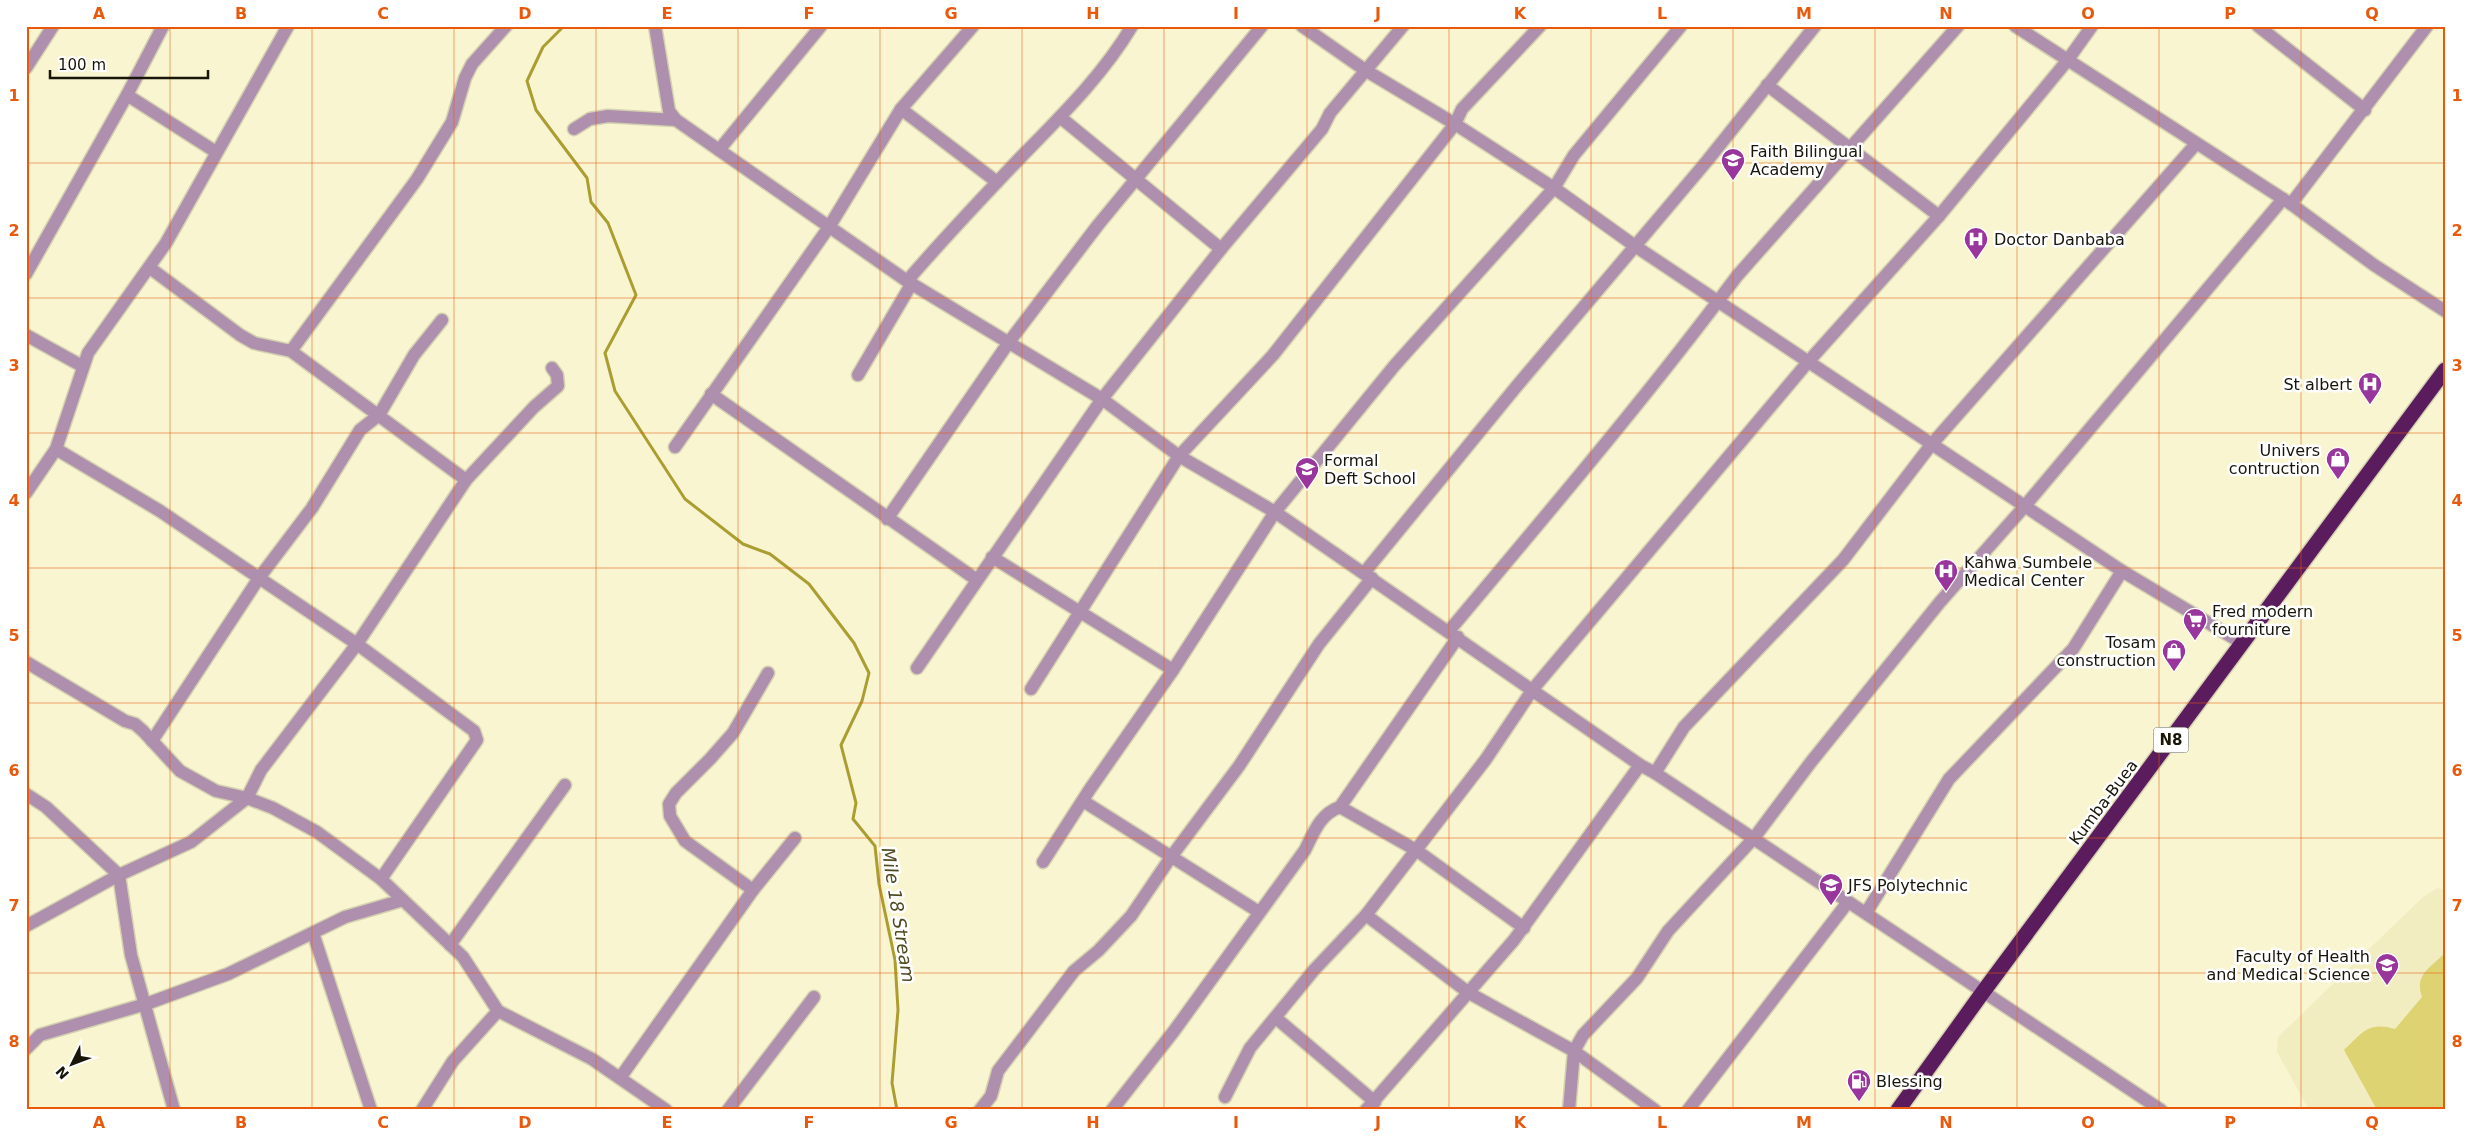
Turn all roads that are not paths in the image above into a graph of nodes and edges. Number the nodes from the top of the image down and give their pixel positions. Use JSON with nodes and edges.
{"nodes":[{"id":1,"x":54,"y":26,"type":"edge"},
{"id":2,"x":163,"y":26,"type":"edge"},
{"id":3,"x":506,"y":26,"type":"edge"},
{"id":4,"x":821,"y":26,"type":"edge"},
{"id":5,"x":973,"y":26,"type":"edge"},
{"id":6,"x":1132,"y":26,"type":"edge"},
{"id":7,"x":1262,"y":26,"type":"edge"},
{"id":8,"x":1302,"y":26,"type":"edge"},
{"id":9,"x":1403,"y":26,"type":"edge"},
{"id":10,"x":1540,"y":26,"type":"edge"},
{"id":11,"x":1681,"y":26,"type":"edge"},
{"id":12,"x":1815,"y":26,"type":"edge"},
{"id":13,"x":1958,"y":26,"type":"edge"},
{"id":14,"x":2015,"y":26,"type":"edge"},
{"id":15,"x":2092,"y":26,"type":"edge"},
{"id":16,"x":2258,"y":26,"type":"edge"},
{"id":17,"x":285,"y":27,"type":"edge"},
{"id":18,"x":2424,"y":27,"type":"edge"},
{"id":19,"x":658,"y":28,"type":"edge"},
{"id":20,"x":2068,"y":61,"type":"junction"},
{"id":21,"x":26,"y":68,"type":"edge"},
{"id":22,"x":1365,"y":70,"type":"junction"},
{"id":23,"x":1767,"y":85,"type":"junction"},
{"id":24,"x":127,"y":95,"type":"junction"},
{"id":25,"x":901,"y":109,"type":"junction"},
{"id":26,"x":2365,"y":110,"type":"junction"},
{"id":27,"x":1060,"y":117,"type":"junction"},
{"id":28,"x":676,"y":120,"type":"junction"},
{"id":29,"x":1455,"y":124,"type":"junction"},
{"id":30,"x":574,"y":129,"type":"dead end"},
{"id":31,"x":2195,"y":145,"type":"junction"},
{"id":32,"x":1849,"y":148,"type":"junction"},
{"id":33,"x":720,"y":150,"type":"junction"},
{"id":34,"x":216,"y":152,"type":"junction"},
{"id":35,"x":1134,"y":179,"type":"junction"},
{"id":36,"x":997,"y":182,"type":"junction"},
{"id":37,"x":1554,"y":188,"type":"junction"},
{"id":38,"x":2286,"y":202,"type":"junction"},
{"id":39,"x":1939,"y":216,"type":"junction"},
{"id":40,"x":829,"y":227,"type":"junction"},
{"id":41,"x":1635,"y":246,"type":"junction"},
{"id":42,"x":1221,"y":249,"type":"junction"},
{"id":43,"x":150,"y":268,"type":"junction"},
{"id":44,"x":26,"y":274,"type":"edge"},
{"id":45,"x":909,"y":282,"type":"junction"},
{"id":46,"x":1719,"y":302,"type":"junction"},
{"id":47,"x":2445,"y":311,"type":"edge"},
{"id":48,"x":442,"y":320,"type":"dead end"},
{"id":49,"x":26,"y":335,"type":"edge"},
{"id":50,"x":1009,"y":342,"type":"junction"},
{"id":51,"x":292,"y":351,"type":"junction"},
{"id":52,"x":1808,"y":362,"type":"junction"},
{"id":53,"x":82,"y":366,"type":"junction"},
{"id":54,"x":552,"y":368,"type":"dead end"},
{"id":55,"x":2445,"y":370,"type":"edge"},
{"id":56,"x":858,"y":374,"type":"dead end"},
{"id":57,"x":712,"y":394,"type":"junction"},
{"id":58,"x":1102,"y":399,"type":"junction"},
{"id":59,"x":379,"y":415,"type":"junction"},
{"id":60,"x":1931,"y":445,"type":"junction"},
{"id":61,"x":675,"y":447,"type":"dead end"},
{"id":62,"x":56,"y":449,"type":"junction"},
{"id":63,"x":1179,"y":456,"type":"junction"},
{"id":64,"x":466,"y":480,"type":"junction"},
{"id":65,"x":26,"y":493,"type":"edge"},
{"id":66,"x":2024,"y":507,"type":"junction"},
{"id":67,"x":1275,"y":512,"type":"junction"},
{"id":68,"x":887,"y":519,"type":"junction"},
{"id":69,"x":992,"y":557,"type":"junction"},
{"id":70,"x":2122,"y":571,"type":"junction"},
{"id":71,"x":1368,"y":575,"type":"junction"},
{"id":72,"x":259,"y":578,"type":"junction"},
{"id":73,"x":977,"y":580,"type":"junction"},
{"id":74,"x":1078,"y":612,"type":"junction"},
{"id":75,"x":1454,"y":634,"type":"junction"},
{"id":76,"x":2242,"y":643,"type":"junction"},
{"id":77,"x":356,"y":644,"type":"junction"},
{"id":78,"x":26,"y":662,"type":"edge"},
{"id":79,"x":917,"y":668,"type":"dead end"},
{"id":80,"x":1173,"y":670,"type":"junction"},
{"id":81,"x":768,"y":672,"type":"dead end"},
{"id":82,"x":1031,"y":689,"type":"dead end"},
{"id":83,"x":1533,"y":689,"type":"junction"},
{"id":84,"x":152,"y":741,"type":"junction"},
{"id":85,"x":1640,"y":765,"type":"junction"},
{"id":86,"x":1655,"y":773,"type":"junction"},
{"id":87,"x":565,"y":785,"type":"dead end"},
{"id":88,"x":26,"y":794,"type":"edge"},
{"id":89,"x":247,"y":798,"type":"junction"},
{"id":90,"x":1083,"y":801,"type":"junction"},
{"id":91,"x":1340,"y":807,"type":"junction"},
{"id":92,"x":795,"y":838,"type":"dead end"},
{"id":93,"x":1754,"y":838,"type":"junction"},
{"id":94,"x":1416,"y":850,"type":"junction"},
{"id":95,"x":1171,"y":856,"type":"junction"},
{"id":96,"x":1043,"y":862,"type":"dead end"},
{"id":97,"x":119,"y":875,"type":"junction"},
{"id":98,"x":381,"y":879,"type":"junction"},
{"id":99,"x":753,"y":890,"type":"junction"},
{"id":100,"x":403,"y":900,"type":"junction"},
{"id":101,"x":1848,"y":902,"type":"junction"},
{"id":102,"x":1259,"y":912,"type":"junction"},
{"id":103,"x":1866,"y":913,"type":"junction"},
{"id":104,"x":1366,"y":915,"type":"junction"},
{"id":105,"x":26,"y":926,"type":"edge"},
{"id":106,"x":1524,"y":928,"type":"junction"},
{"id":107,"x":313,"y":934,"type":"junction"},
{"id":108,"x":450,"y":945,"type":"junction"},
{"id":109,"x":1983,"y":992,"type":"junction"},
{"id":110,"x":1469,"y":993,"type":"junction"},
{"id":111,"x":814,"y":997,"type":"dead end"},
{"id":112,"x":146,"y":1004,"type":"junction"},
{"id":113,"x":498,"y":1011,"type":"junction"},
{"id":114,"x":1276,"y":1018,"type":"junction"},
{"id":115,"x":26,"y":1049,"type":"edge"},
{"id":116,"x":1574,"y":1051,"type":"junction"},
{"id":117,"x":620,"y":1078,"type":"junction"},
{"id":118,"x":1225,"y":1098,"type":"dead end"},
{"id":119,"x":1370,"y":1106,"type":"edge"},
{"id":120,"x":173,"y":1109,"type":"edge"},
{"id":121,"x":371,"y":1110,"type":"edge"},
{"id":122,"x":422,"y":1110,"type":"edge"},
{"id":123,"x":666,"y":1110,"type":"edge"},
{"id":124,"x":728,"y":1110,"type":"edge"},
{"id":125,"x":980,"y":1110,"type":"edge"},
{"id":126,"x":1112,"y":1110,"type":"edge"},
{"id":127,"x":1569,"y":1110,"type":"edge"},
{"id":128,"x":1655,"y":1110,"type":"edge"},
{"id":129,"x":1688,"y":1110,"type":"edge"},
{"id":130,"x":1898,"y":1110,"type":"edge"},
{"id":131,"x":2161,"y":1110,"type":"edge"}],
"edges":[{"from":1,"to":21,"type":"street"},
{"from":2,"to":24,"type":"street"},
{"from":3,"to":51,"type":"street"},
{"from":4,"to":33,"type":"street"},
{"from":5,"to":25,"type":"street"},
{"from":6,"to":27,"type":"street"},
{"from":7,"to":35,"type":"street"},
{"from":8,"to":22,"type":"street"},
{"from":9,"to":22,"type":"street"},
{"from":10,"to":29,"type":"street"},
{"from":11,"to":37,"type":"street"},
{"from":12,"to":23,"type":"street"},
{"from":13,"to":32,"type":"street"},
{"from":14,"to":20,"type":"street"},
{"from":15,"to":20,"type":"street"},
{"from":16,"to":26,"type":"street"},
{"from":17,"to":34,"type":"street"},
{"from":18,"to":26,"type":"street"},
{"from":19,"to":28,"type":"street"},
{"from":20,"to":31,"type":"street"},
{"from":20,"to":39,"type":"street"},
{"from":22,"to":29,"type":"street"},
{"from":22,"to":42,"type":"street"},
{"from":23,"to":32,"type":"street"},
{"from":23,"to":41,"type":"street"},
{"from":24,"to":34,"type":"street"},
{"from":24,"to":44,"type":"street"},
{"from":25,"to":36,"type":"street"},
{"from":25,"to":40,"type":"street"},
{"from":26,"to":38,"type":"street"},
{"from":27,"to":35,"type":"street"},
{"from":27,"to":36,"type":"street"},
{"from":28,"to":30,"type":"street"},
{"from":28,"to":33,"type":"street"},
{"from":29,"to":37,"type":"street"},
{"from":29,"to":63,"type":"street"},
{"from":31,"to":38,"type":"street"},
{"from":31,"to":60,"type":"street"},
{"from":32,"to":39,"type":"street"},
{"from":32,"to":46,"type":"street"},
{"from":33,"to":40,"type":"street"},
{"from":34,"to":43,"type":"street"},
{"from":35,"to":42,"type":"street"},
{"from":35,"to":50,"type":"street"},
{"from":36,"to":45,"type":"street"},
{"from":37,"to":41,"type":"street"},
{"from":37,"to":67,"type":"street"},
{"from":38,"to":47,"type":"street"},
{"from":38,"to":66,"type":"street"},
{"from":39,"to":52,"type":"street"},
{"from":40,"to":45,"type":"street"},
{"from":40,"to":57,"type":"street"},
{"from":41,"to":46,"type":"street"},
{"from":41,"to":71,"type":"street"},
{"from":42,"to":58,"type":"street"},
{"from":43,"to":51,"type":"street"},
{"from":43,"to":53,"type":"street"},
{"from":45,"to":50,"type":"street"},
{"from":45,"to":56,"type":"street"},
{"from":46,"to":52,"type":"street"},
{"from":46,"to":75,"type":"street"},
{"from":48,"to":59,"type":"street"},
{"from":49,"to":53,"type":"street"},
{"from":50,"to":58,"type":"street"},
{"from":50,"to":68,"type":"street"},
{"from":51,"to":59,"type":"street"},
{"from":52,"to":60,"type":"street"},
{"from":52,"to":83,"type":"street"},
{"from":53,"to":62,"type":"street"},
{"from":54,"to":64,"type":"street"},
{"from":55,"to":76,"type":"highway","name":"Kumba-Buea","number":"N8"},
{"from":57,"to":61,"type":"street"},
{"from":57,"to":68,"type":"street"},
{"from":58,"to":63,"type":"street"},
{"from":58,"to":69,"type":"street"},
{"from":59,"to":64,"type":"street"},
{"from":59,"to":72,"type":"street"},
{"from":60,"to":66,"type":"street"},
{"from":60,"to":86,"type":"street"},
{"from":62,"to":65,"type":"street"},
{"from":62,"to":72,"type":"street"},
{"from":63,"to":67,"type":"street"},
{"from":63,"to":74,"type":"street"},
{"from":64,"to":77,"type":"street"},
{"from":66,"to":70,"type":"street"},
{"from":66,"to":93,"type":"street"},
{"from":67,"to":71,"type":"street"},
{"from":67,"to":80,"type":"street"},
{"from":68,"to":73,"type":"street"},
{"from":69,"to":73,"type":"street"},
{"from":69,"to":74,"type":"street"},
{"from":70,"to":76,"type":"street"},
{"from":70,"to":103,"type":"street"},
{"from":71,"to":75,"type":"street"},
{"from":71,"to":95,"type":"street"},
{"from":72,"to":77,"type":"street"},
{"from":72,"to":84,"type":"street"},
{"from":73,"to":79,"type":"street"},
{"from":74,"to":80,"type":"street"},
{"from":74,"to":82,"type":"street"},
{"from":75,"to":83,"type":"street"},
{"from":75,"to":91,"type":"street"},
{"from":76,"to":109,"type":"highway","name":"Kumba-Buea","number":"N8"},
{"from":77,"to":89,"type":"street"},
{"from":77,"to":98,"type":"street"},
{"from":78,"to":84,"type":"street"},
{"from":80,"to":90,"type":"street"},
{"from":81,"to":99,"type":"street"},
{"from":83,"to":85,"type":"street"},
{"from":83,"to":94,"type":"street"},
{"from":84,"to":89,"type":"street"},
{"from":85,"to":86,"type":"street"},
{"from":85,"to":106,"type":"street"},
{"from":86,"to":93,"type":"street"},
{"from":87,"to":108,"type":"street"},
{"from":88,"to":97,"type":"street"},
{"from":89,"to":97,"type":"street"},
{"from":89,"to":98,"type":"street"},
{"from":90,"to":95,"type":"street"},
{"from":90,"to":96,"type":"street"},
{"from":91,"to":94,"type":"street"},
{"from":91,"to":102,"type":"street"},
{"from":92,"to":99,"type":"street"},
{"from":93,"to":101,"type":"street"},
{"from":93,"to":116,"type":"street"},
{"from":94,"to":104,"type":"street"},
{"from":94,"to":106,"type":"street"},
{"from":95,"to":102,"type":"street"},
{"from":95,"to":125,"type":"street"},
{"from":97,"to":105,"type":"street"},
{"from":97,"to":112,"type":"street"},
{"from":98,"to":100,"type":"street"},
{"from":99,"to":117,"type":"street"},
{"from":100,"to":107,"type":"street"},
{"from":100,"to":108,"type":"street"},
{"from":101,"to":103,"type":"street"},
{"from":101,"to":129,"type":"street"},
{"from":102,"to":126,"type":"street"},
{"from":103,"to":109,"type":"street"},
{"from":104,"to":110,"type":"street"},
{"from":104,"to":114,"type":"street"},
{"from":106,"to":110,"type":"street"},
{"from":107,"to":112,"type":"street"},
{"from":107,"to":121,"type":"street"},
{"from":108,"to":113,"type":"street"},
{"from":109,"to":130,"type":"highway","name":"Kumba-Buea","number":"N8"},
{"from":109,"to":131,"type":"street"},
{"from":110,"to":116,"type":"street"},
{"from":110,"to":119,"type":"street"},
{"from":111,"to":124,"type":"street"},
{"from":112,"to":115,"type":"street"},
{"from":112,"to":120,"type":"street"},
{"from":113,"to":117,"type":"street"},
{"from":113,"to":122,"type":"street"},
{"from":114,"to":118,"type":"street"},
{"from":114,"to":119,"type":"street"},
{"from":116,"to":127,"type":"street"},
{"from":116,"to":128,"type":"street"},
{"from":117,"to":123,"type":"street"}]}
